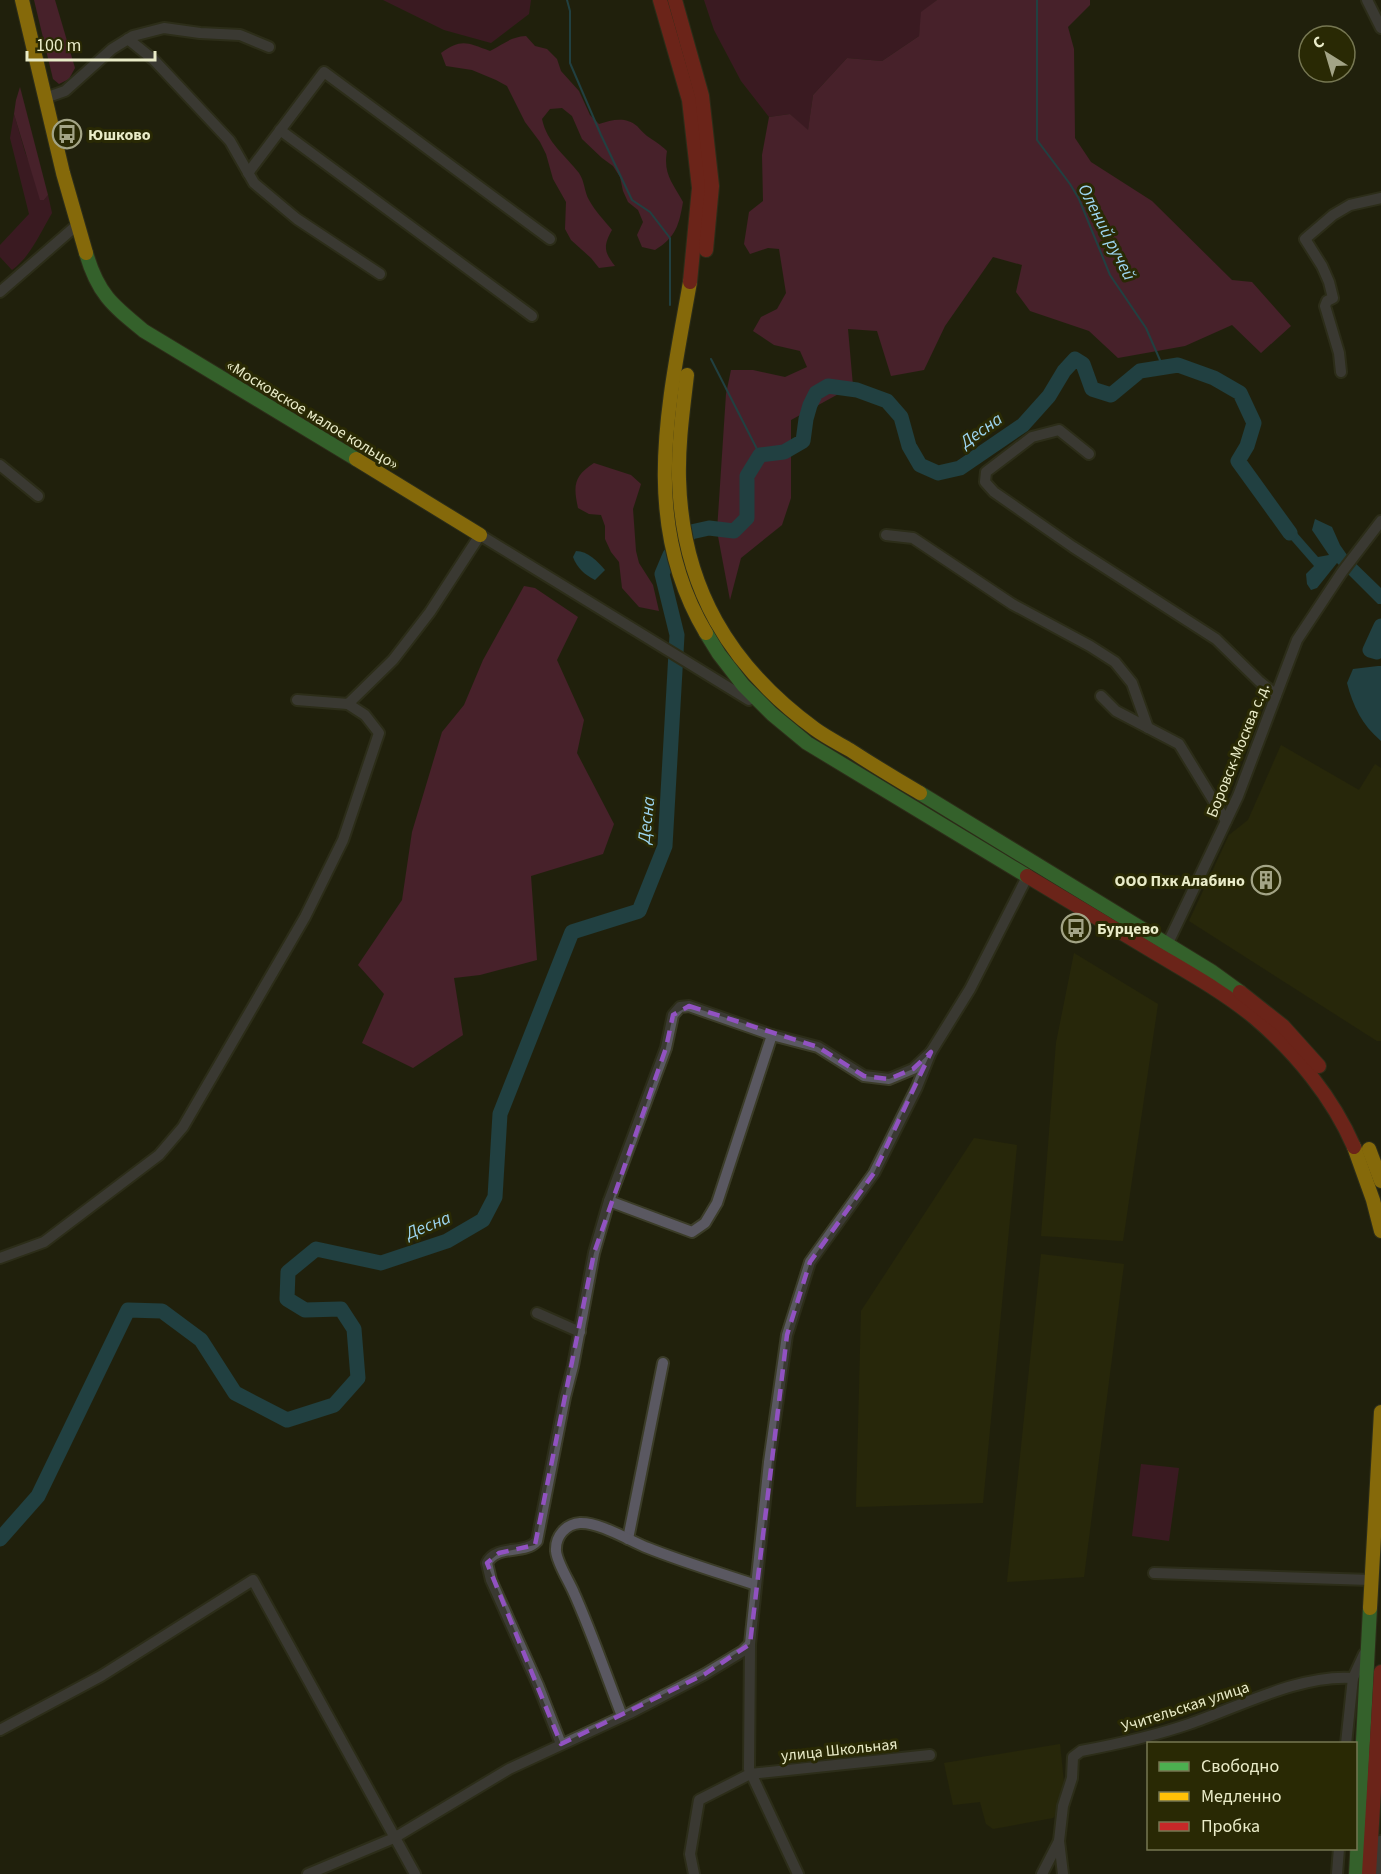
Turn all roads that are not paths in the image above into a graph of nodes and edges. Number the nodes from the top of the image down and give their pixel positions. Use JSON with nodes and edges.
{"nodes":[{"id":1,"x":22,"y":0,"type":"edge"},
{"id":2,"x":660,"y":0,"type":"edge"},
{"id":3,"x":675,"y":0,"type":"edge"},
{"id":4,"x":1367,"y":0,"type":"edge"},
{"id":5,"x":1381,"y":28,"type":"edge"},
{"id":6,"x":128,"y":39,"type":"junction"},
{"id":7,"x":269,"y":47,"type":"dead end"},
{"id":8,"x":45,"y":98,"type":"junction"},
{"id":9,"x":280,"y":130,"type":"junction"},
{"id":10,"x":248,"y":173,"type":"junction"},
{"id":11,"x":1381,"y":198,"type":"edge"},
{"id":12,"x":77,"y":225,"type":"junction"},
{"id":13,"x":550,"y":239,"type":"dead end"},
{"id":14,"x":380,"y":274,"type":"dead end"},
{"id":15,"x":0,"y":292,"type":"edge"},
{"id":16,"x":532,"y":316,"type":"dead end"},
{"id":17,"x":1341,"y":372,"type":"dead end"},
{"id":18,"x":1089,"y":454,"type":"dead end"},
{"id":19,"x":671,"y":464,"type":"junction"},
{"id":20,"x":0,"y":465,"type":"edge"},
{"id":21,"x":38,"y":496,"type":"dead end"},
{"id":22,"x":1381,"y":521,"type":"edge"},
{"id":23,"x":480,"y":535,"type":"junction"},
{"id":24,"x":886,"y":536,"type":"dead end"},
{"id":25,"x":724,"y":649,"type":"junction"},
{"id":26,"x":1276,"y":695,"type":"junction"},
{"id":27,"x":1101,"y":696,"type":"dead end"},
{"id":28,"x":297,"y":700,"type":"dead end"},
{"id":29,"x":348,"y":704,"type":"junction"},
{"id":30,"x":772,"y":714,"type":"junction"},
{"id":31,"x":1148,"y":728,"type":"junction"},
{"id":32,"x":1226,"y":821,"type":"junction"},
{"id":33,"x":1027,"y":877,"type":"junction"},
{"id":34,"x":1167,"y":945,"type":"junction"},
{"id":35,"x":772,"y":1035,"type":"junction"},
{"id":36,"x":931,"y":1052,"type":"junction"},
{"id":37,"x":1381,"y":1181,"type":"edge"},
{"id":38,"x":609,"y":1202,"type":"junction"},
{"id":39,"x":1381,"y":1231,"type":"edge"},
{"id":40,"x":0,"y":1258,"type":"edge"},
{"id":41,"x":537,"y":1313,"type":"dead end"},
{"id":42,"x":580,"y":1332,"type":"junction"},
{"id":43,"x":663,"y":1363,"type":"dead end"},
{"id":44,"x":1381,"y":1412,"type":"edge"},
{"id":45,"x":628,"y":1539,"type":"junction"},
{"id":46,"x":1154,"y":1573,"type":"dead end"},
{"id":47,"x":1371,"y":1580,"type":"junction"},
{"id":48,"x":756,"y":1585,"type":"junction"},
{"id":49,"x":750,"y":1644,"type":"junction"},
{"id":50,"x":1368,"y":1645,"type":"junction"},
{"id":51,"x":1381,"y":1672,"type":"edge"},
{"id":52,"x":1353,"y":1678,"type":"junction"},
{"id":53,"x":622,"y":1716,"type":"junction"},
{"id":54,"x":0,"y":1731,"type":"edge"},
{"id":55,"x":1346,"y":1742,"type":"edge"},
{"id":56,"x":561,"y":1744,"type":"junction"},
{"id":57,"x":930,"y":1755,"type":"dead end"},
{"id":58,"x":750,"y":1774,"type":"junction"},
{"id":59,"x":1381,"y":1820,"type":"edge"},
{"id":60,"x":394,"y":1838,"type":"junction"},
{"id":61,"x":1059,"y":1841,"type":"junction"},
{"id":62,"x":1380,"y":1848,"type":"edge"},
{"id":63,"x":1339,"y":1850,"type":"edge"},
{"id":64,"x":308,"y":1874,"type":"edge"},
{"id":65,"x":415,"y":1874,"type":"edge"},
{"id":66,"x":694,"y":1874,"type":"edge"},
{"id":67,"x":798,"y":1874,"type":"edge"},
{"id":68,"x":1042,"y":1874,"type":"edge"},
{"id":69,"x":1063,"y":1874,"type":"edge"},
{"id":70,"x":1337,"y":1874,"type":"edge"},
{"id":71,"x":1356,"y":1874,"type":"edge"},
{"id":72,"x":1369,"y":1874,"type":"edge"},
{"id":73,"x":1378,"y":1874,"type":"edge"}],
"edges":[{"from":1,"to":8,"type":"main road","name":"«Московское малое кольцо»"},
{"from":2,"to":19,"type":"main road"},
{"from":3,"to":19,"type":"main road"},
{"from":4,"to":5,"type":"street"},
{"from":6,"to":7,"type":"street"},
{"from":6,"to":8,"type":"street"},
{"from":6,"to":10,"type":"street"},
{"from":8,"to":12,"type":"main road","name":"«Московское малое кольцо»"},
{"from":9,"to":10,"type":"street"},
{"from":9,"to":13,"type":"street"},
{"from":9,"to":16,"type":"street"},
{"from":10,"to":14,"type":"street"},
{"from":11,"to":17,"type":"street"},
{"from":12,"to":15,"type":"street"},
{"from":12,"to":23,"type":"main road","name":"«Московское малое кольцо»"},
{"from":18,"to":26,"type":"street"},
{"from":19,"to":25,"type":"main road"},
{"from":20,"to":21,"type":"street"},
{"from":22,"to":26,"type":"street","name":"Боровск-Москва с.д."},
{"from":23,"to":29,"type":"street"},
{"from":23,"to":30,"type":"street","name":"«Московское малое кольцо»"},
{"from":24,"to":31,"type":"street"},
{"from":25,"to":30,"type":"main road"},
{"from":25,"to":34,"type":"main road"},
{"from":26,"to":32,"type":"street","name":"Боровск-Москва с.д."},
{"from":27,"to":31,"type":"street"},
{"from":28,"to":29,"type":"street"},
{"from":29,"to":40,"type":"street"},
{"from":30,"to":33,"type":"main road"},
{"from":31,"to":32,"type":"street"},
{"from":32,"to":34,"type":"street","name":"Боровск-Москва с.д."},
{"from":33,"to":36,"type":"street"},
{"from":33,"to":39,"type":"main road"},
{"from":34,"to":37,"type":"main road"},
{"from":35,"to":36,"type":"street"},
{"from":35,"to":38,"type":"street"},
{"from":35,"to":38,"type":"street"},
{"from":36,"to":48,"type":"street"},
{"from":38,"to":42,"type":"street"},
{"from":41,"to":42,"type":"street"},
{"from":42,"to":56,"type":"street"},
{"from":43,"to":45,"type":"street"},
{"from":44,"to":47,"type":"main road"},
{"from":45,"to":48,"type":"street"},
{"from":45,"to":53,"type":"street"},
{"from":46,"to":47,"type":"street"},
{"from":47,"to":50,"type":"main road"},
{"from":48,"to":49,"type":"street"},
{"from":49,"to":53,"type":"street"},
{"from":49,"to":58,"type":"street"},
{"from":50,"to":52,"type":"street"},
{"from":50,"to":71,"type":"main road"},
{"from":51,"to":72,"type":"main road"},
{"from":52,"to":55,"type":"street"},
{"from":52,"to":61,"type":"street","name":"Учительская улица"},
{"from":53,"to":56,"type":"street"},
{"from":54,"to":60,"type":"street"},
{"from":56,"to":60,"type":"street"},
{"from":57,"to":58,"type":"street","name":"улица Школьная"},
{"from":58,"to":66,"type":"street"},
{"from":58,"to":67,"type":"street"},
{"from":59,"to":62,"type":"street"},
{"from":60,"to":64,"type":"street"},
{"from":60,"to":65,"type":"street"},
{"from":61,"to":68,"type":"street"},
{"from":61,"to":69,"type":"street","name":"Учительская улица"},
{"from":62,"to":73,"type":"street"},
{"from":63,"to":70,"type":"street"}]}
